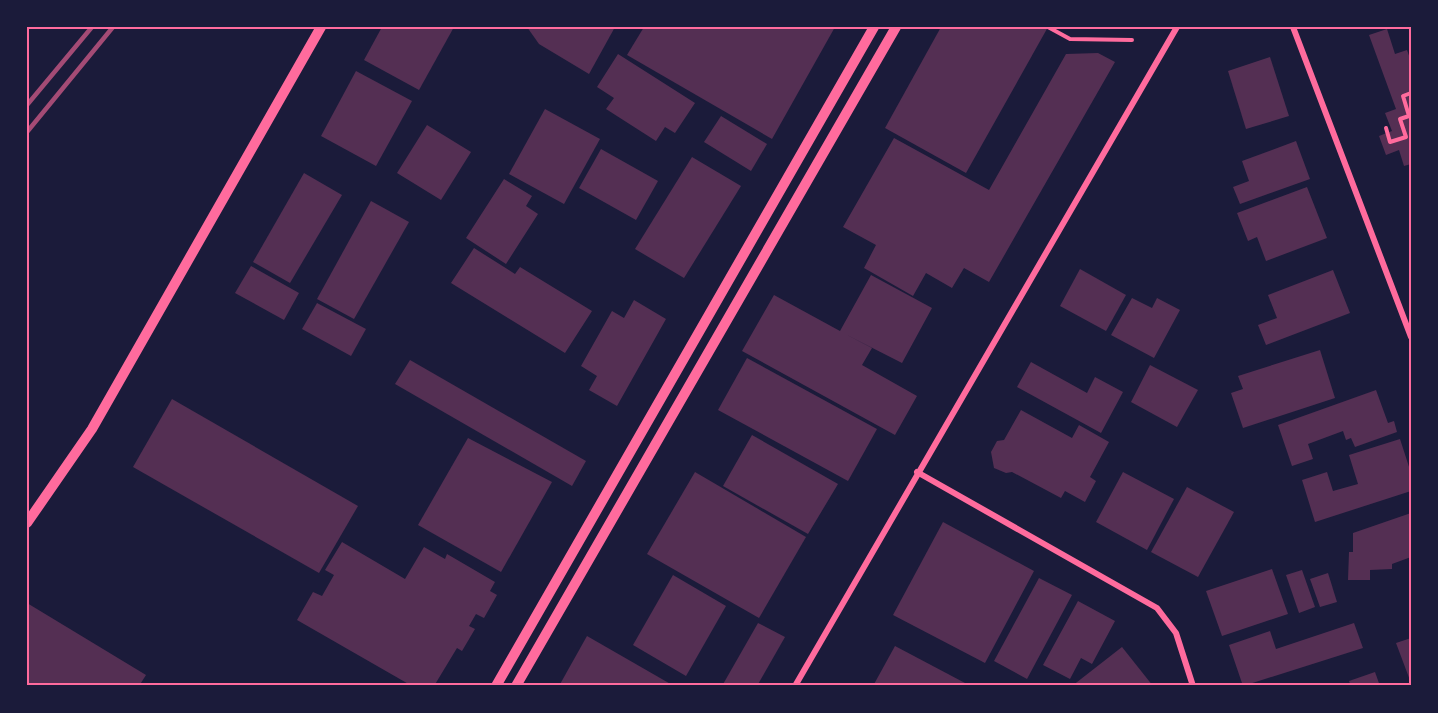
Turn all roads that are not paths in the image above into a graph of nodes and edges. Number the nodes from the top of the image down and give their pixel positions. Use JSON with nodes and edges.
{"nodes":[{"id":1,"x":321,"y":27,"type":"edge"},
{"id":2,"x":874,"y":27,"type":"edge"},
{"id":3,"x":896,"y":27,"type":"edge"},
{"id":4,"x":1177,"y":27,"type":"edge"},
{"id":5,"x":1293,"y":27,"type":"edge"},
{"id":6,"x":1411,"y":337,"type":"edge"},
{"id":7,"x":917,"y":472,"type":"junction"},
{"id":8,"x":27,"y":524,"type":"edge"},
{"id":9,"x":496,"y":686,"type":"edge"},
{"id":10,"x":516,"y":686,"type":"edge"},
{"id":11,"x":795,"y":686,"type":"edge"},
{"id":12,"x":1193,"y":686,"type":"edge"}],
"edges":[{"from":1,"to":8,"type":"street"},
{"from":2,"to":9,"type":"street"},
{"from":3,"to":10,"type":"street"},
{"from":4,"to":7,"type":"street"},
{"from":5,"to":6,"type":"street"},
{"from":7,"to":11,"type":"street"},
{"from":7,"to":12,"type":"street"}]}
